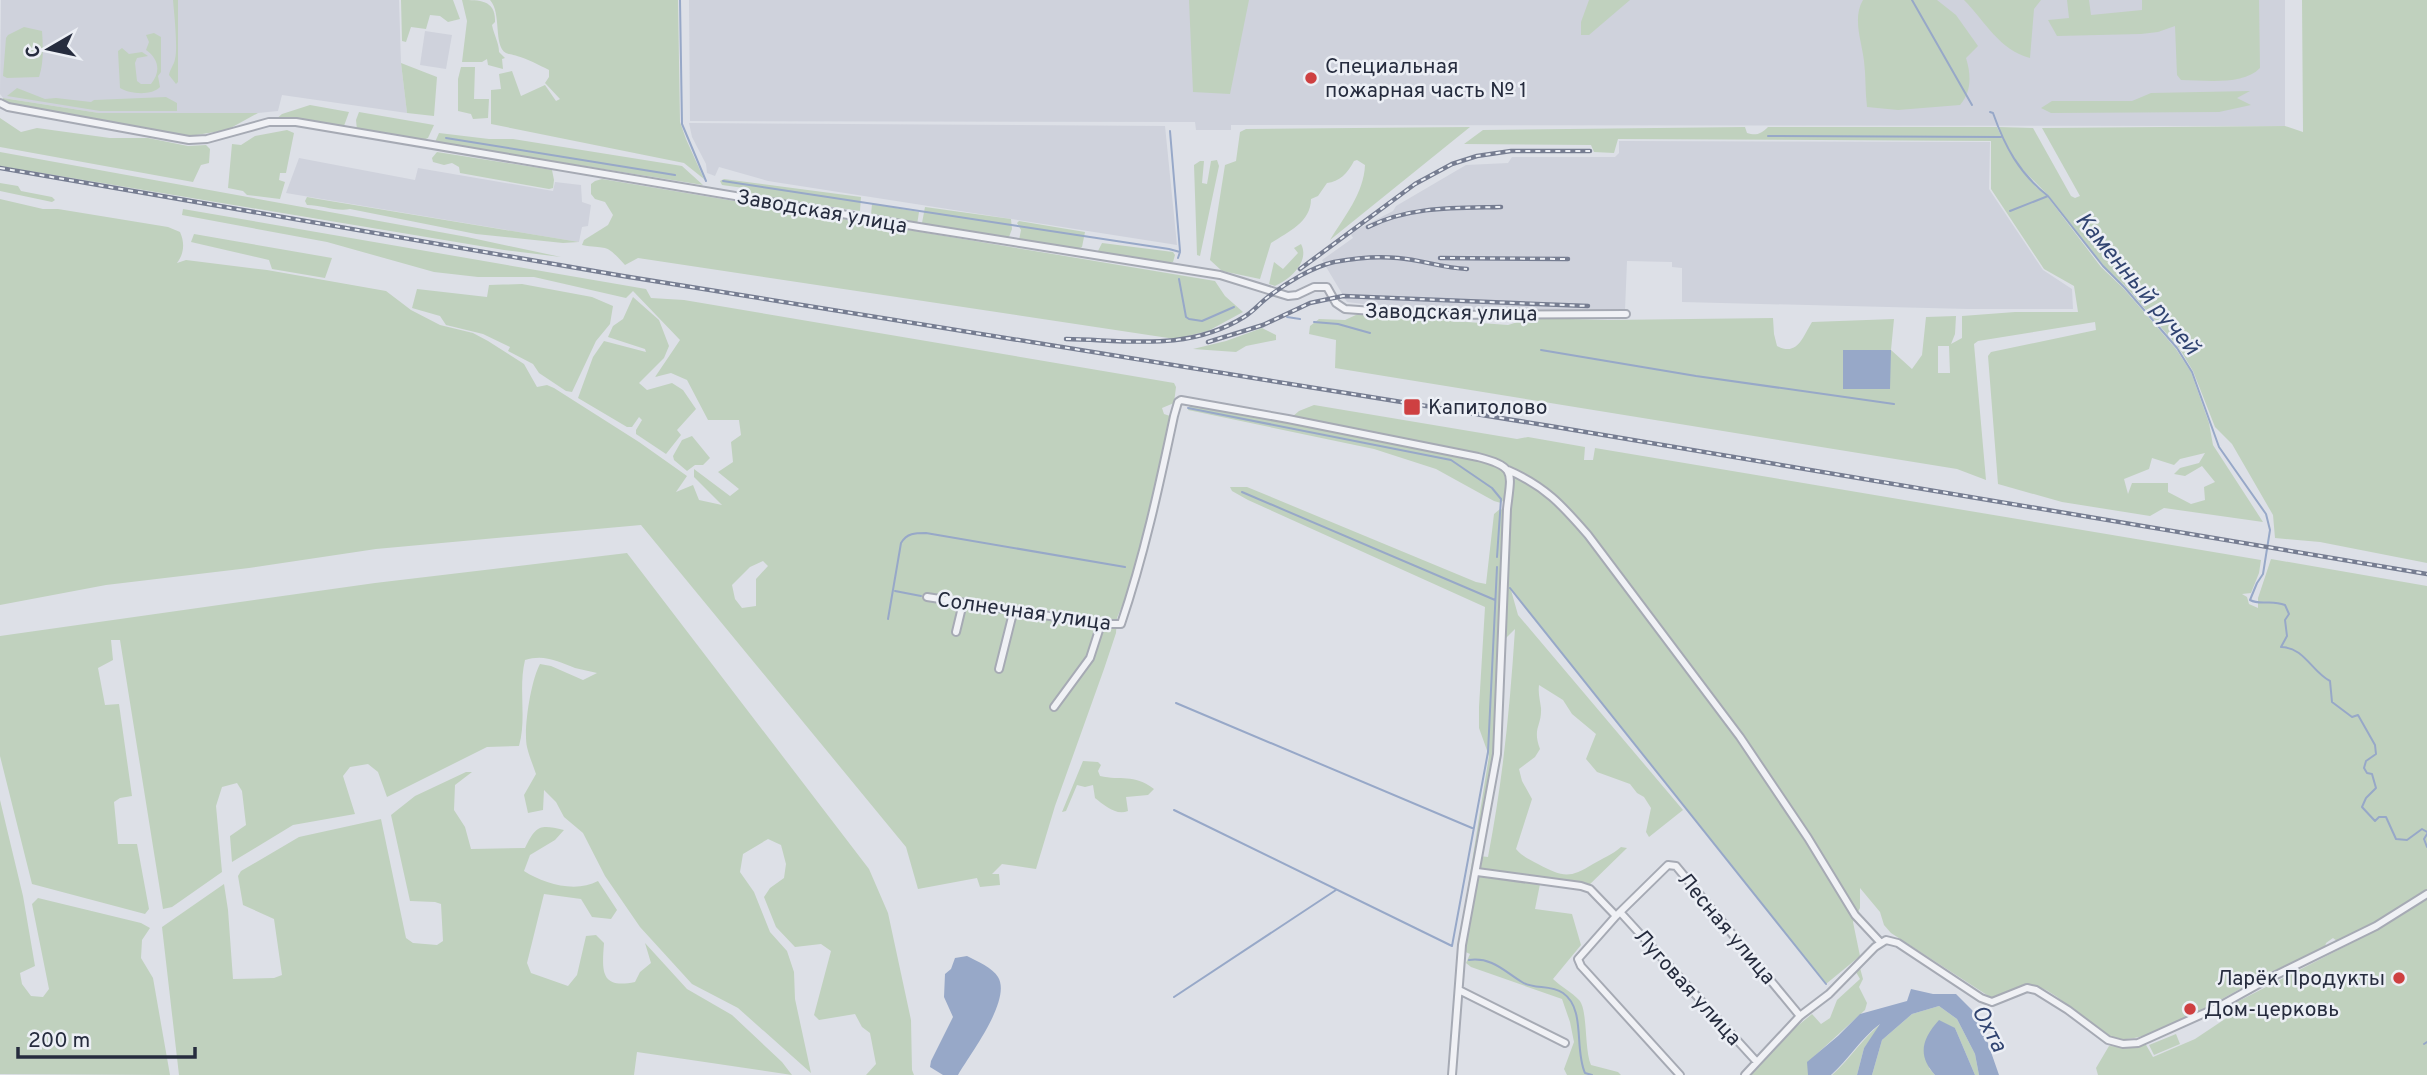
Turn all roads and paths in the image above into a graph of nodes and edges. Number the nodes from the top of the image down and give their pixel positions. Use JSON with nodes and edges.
{"nodes":[{"id":1,"x":0,"y":103,"type":"edge"},
{"id":2,"x":1626,"y":314,"type":"dead end"},
{"id":3,"x":1508,"y":470,"type":"junction"},
{"id":4,"x":927,"y":597,"type":"dead end"},
{"id":5,"x":963,"y":603,"type":"junction"},
{"id":6,"x":1014,"y":609,"type":"junction"},
{"id":7,"x":1101,"y":624,"type":"junction"},
{"id":8,"x":956,"y":632,"type":"dead end"},
{"id":9,"x":999,"y":669,"type":"dead end"},
{"id":10,"x":1054,"y":707,"type":"dead end"},
{"id":11,"x":1477,"y":872,"type":"junction"},
{"id":12,"x":2427,"y":894,"type":"edge"},
{"id":13,"x":1618,"y":914,"type":"junction"},
{"id":14,"x":1881,"y":943,"type":"junction"},
{"id":15,"x":1459,"y":990,"type":"junction"},
{"id":16,"x":1800,"y":1016,"type":"junction"},
{"id":17,"x":1565,"y":1043,"type":"dead end"},
{"id":18,"x":1756,"y":1061,"type":"junction"},
{"id":19,"x":1452,"y":1075,"type":"edge"},
{"id":20,"x":1680,"y":1075,"type":"edge"},
{"id":21,"x":1745,"y":1075,"type":"edge"}],
"edges":[{"from":1,"to":2,"type":"street","name":"Заводская улица"},
{"from":3,"to":7,"type":"street","name":"Солнечная улица"},
{"from":3,"to":11,"type":"street"},
{"from":3,"to":14,"type":"street"},
{"from":4,"to":5,"type":"street","name":"Солнечная улица"},
{"from":5,"to":6,"type":"street","name":"Солнечная улица"},
{"from":5,"to":8,"type":"street"},
{"from":6,"to":7,"type":"street","name":"Солнечная улица"},
{"from":6,"to":9,"type":"street"},
{"from":7,"to":10,"type":"street"},
{"from":11,"to":13,"type":"street","name":"Луговая улица"},
{"from":11,"to":15,"type":"street"},
{"from":12,"to":14,"type":"street"},
{"from":13,"to":16,"type":"street","name":"Лесная улица"},
{"from":13,"to":18,"type":"street","name":"Луговая улица"},
{"from":13,"to":20,"type":"street"},
{"from":14,"to":16,"type":"street"},
{"from":15,"to":17,"type":"street"},
{"from":15,"to":19,"type":"street"},
{"from":16,"to":18,"type":"street"},
{"from":18,"to":21,"type":"street"}]}
